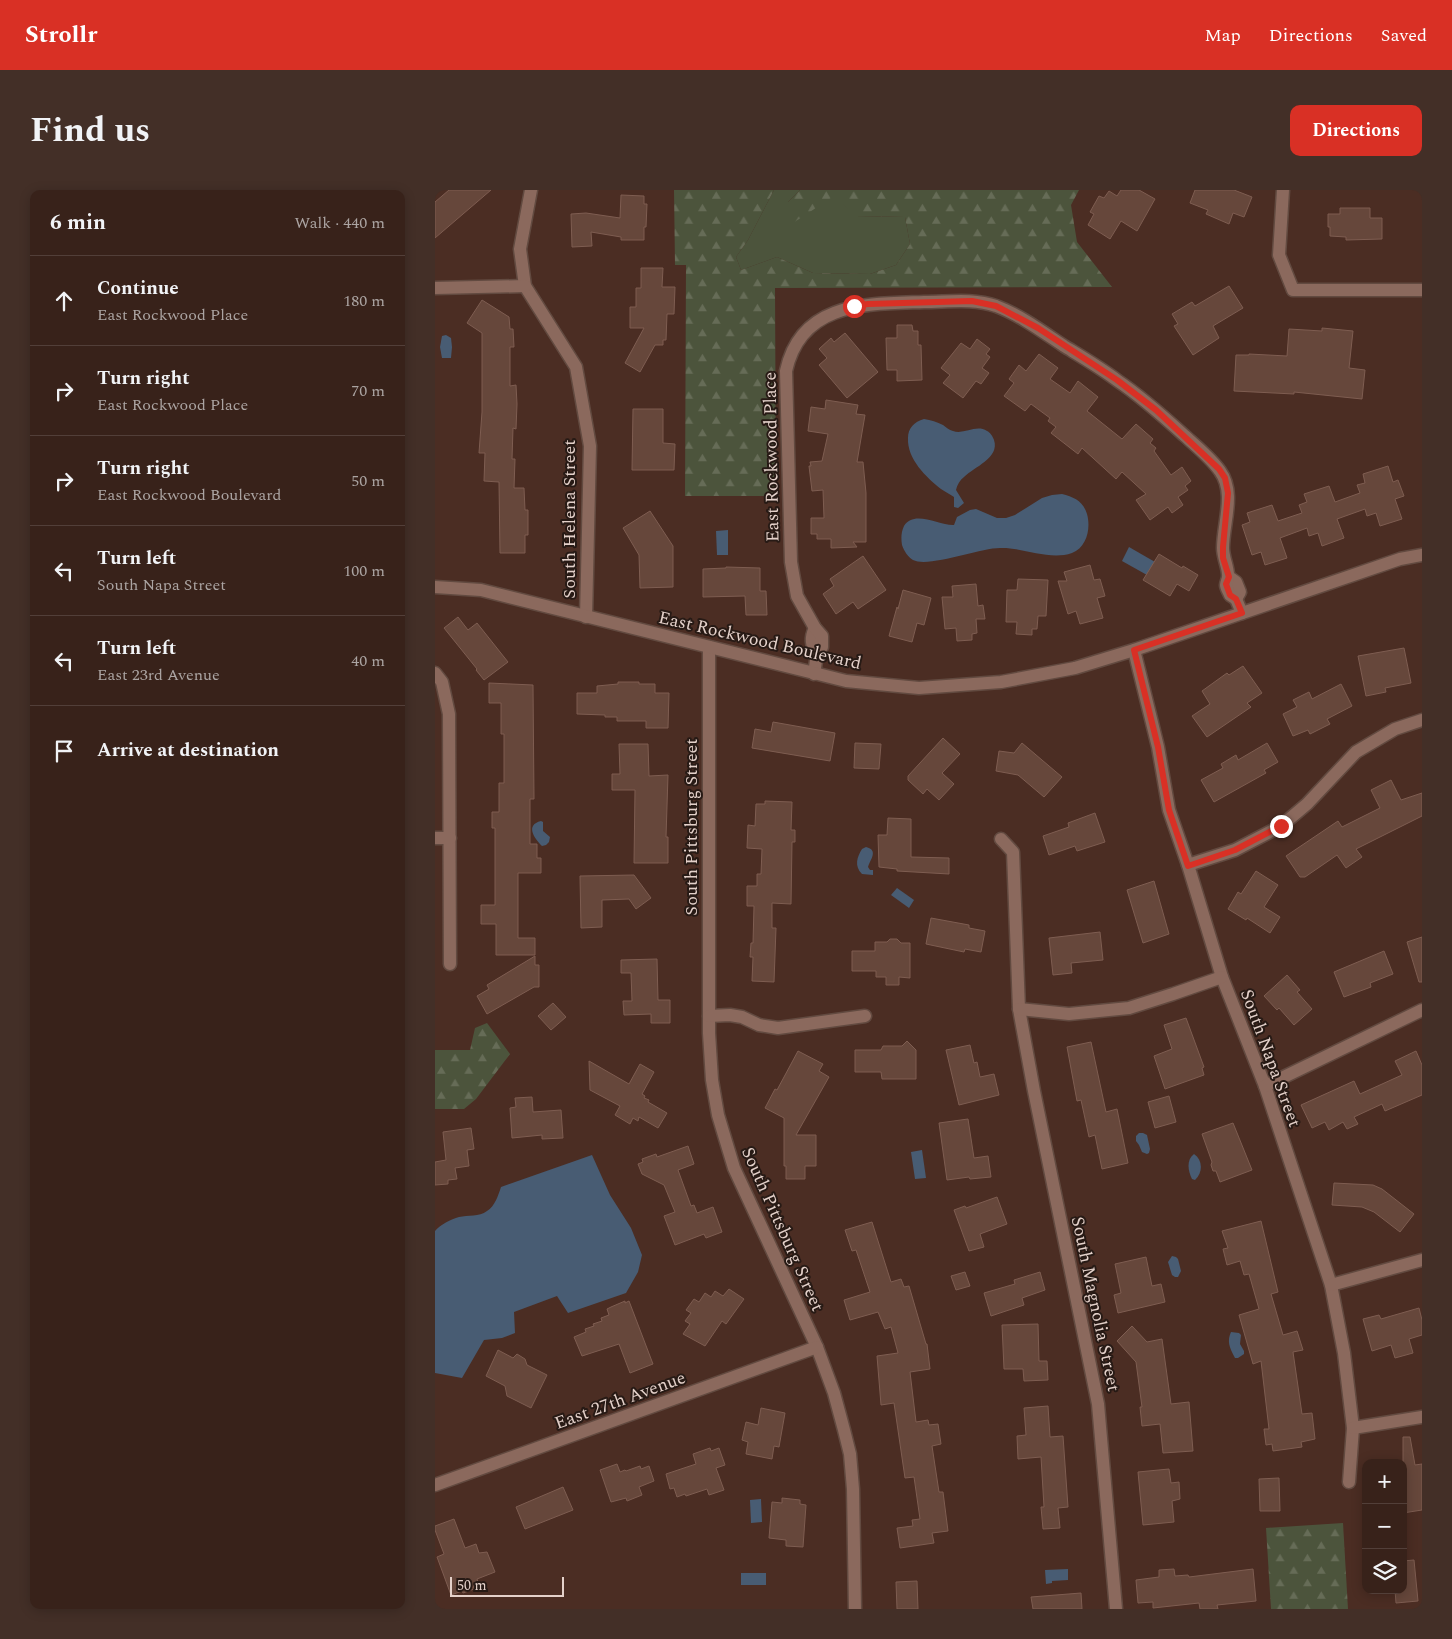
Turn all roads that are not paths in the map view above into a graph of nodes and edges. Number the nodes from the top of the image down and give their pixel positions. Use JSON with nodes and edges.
{"nodes":[{"id":1,"x":531,"y":190,"type":"edge"},
{"id":2,"x":1283,"y":190,"type":"edge"},
{"id":3,"x":525,"y":286,"type":"junction"},
{"id":4,"x":435,"y":288,"type":"edge"},
{"id":5,"x":1422,"y":290,"type":"edge"},
{"id":6,"x":1422,"y":555,"type":"edge"},
{"id":7,"x":435,"y":587,"type":"edge"},
{"id":8,"x":1242,"y":613,"type":"junction"},
{"id":9,"x":586,"y":617,"type":"junction"},
{"id":10,"x":709,"y":647,"type":"junction"},
{"id":11,"x":1134,"y":650,"type":"junction"},
{"id":12,"x":435,"y":673,"type":"edge"},
{"id":13,"x":814,"y":674,"type":"junction"},
{"id":14,"x":1422,"y":720,"type":"edge"},
{"id":15,"x":435,"y":838,"type":"edge"},
{"id":16,"x":450,"y":838,"type":"junction"},
{"id":17,"x":1001,"y":839,"type":"dead end"},
{"id":18,"x":1188,"y":866,"type":"junction"},
{"id":19,"x":449,"y":964,"type":"dead end"},
{"id":20,"x":1222,"y":977,"type":"junction"},
{"id":21,"x":1019,"y":1009,"type":"junction"},
{"id":22,"x":1422,"y":1010,"type":"edge"},
{"id":23,"x":709,"y":1016,"type":"junction"},
{"id":24,"x":865,"y":1016,"type":"dead end"},
{"id":25,"x":1265,"y":1086,"type":"junction"},
{"id":26,"x":1422,"y":1260,"type":"edge"},
{"id":27,"x":1331,"y":1285,"type":"junction"},
{"id":28,"x":817,"y":1348,"type":"junction"},
{"id":29,"x":1422,"y":1417,"type":"edge"},
{"id":30,"x":1353,"y":1428,"type":"junction"},
{"id":31,"x":1349,"y":1482,"type":"dead end"},
{"id":32,"x":435,"y":1485,"type":"edge"},
{"id":33,"x":855,"y":1609,"type":"edge"},
{"id":34,"x":1116,"y":1609,"type":"edge"}],
"edges":[{"from":1,"to":3,"type":"street"},
{"from":2,"to":5,"type":"street"},
{"from":3,"to":4,"type":"street"},
{"from":3,"to":9,"type":"street","name":"South Helena Street"},
{"from":6,"to":8,"type":"street","name":"East Rockwood Boulevard"},
{"from":7,"to":9,"type":"street","name":"East Rockwood Boulevard"},
{"from":8,"to":11,"type":"street","name":"East Rockwood Boulevard"},
{"from":8,"to":13,"type":"street","name":"East Rockwood Place"},
{"from":9,"to":10,"type":"street","name":"East Rockwood Boulevard"},
{"from":10,"to":13,"type":"street","name":"East Rockwood Boulevard"},
{"from":10,"to":23,"type":"street","name":"South Pittsburg Street"},
{"from":11,"to":13,"type":"street","name":"East Rockwood Boulevard"},
{"from":11,"to":18,"type":"street","name":"South Napa Street"},
{"from":12,"to":16,"type":"street"},
{"from":14,"to":18,"type":"street"},
{"from":15,"to":16,"type":"street"},
{"from":16,"to":19,"type":"street"},
{"from":17,"to":21,"type":"street","name":"South Magnolia Street"},
{"from":18,"to":20,"type":"street","name":"South Napa Street"},
{"from":20,"to":21,"type":"street"},
{"from":20,"to":25,"type":"street","name":"South Napa Street"},
{"from":21,"to":34,"type":"street","name":"South Magnolia Street"},
{"from":22,"to":25,"type":"street"},
{"from":23,"to":24,"type":"street"},
{"from":23,"to":28,"type":"street","name":"South Pittsburg Street"},
{"from":25,"to":27,"type":"street","name":"South Napa Street"},
{"from":26,"to":27,"type":"street"},
{"from":27,"to":30,"type":"street","name":"South Napa Street"},
{"from":28,"to":32,"type":"street","name":"East 27th Avenue"},
{"from":28,"to":33,"type":"street","name":"South Pittsburg Street"},
{"from":29,"to":30,"type":"street"},
{"from":30,"to":31,"type":"street","name":"South Napa Street"}]}
